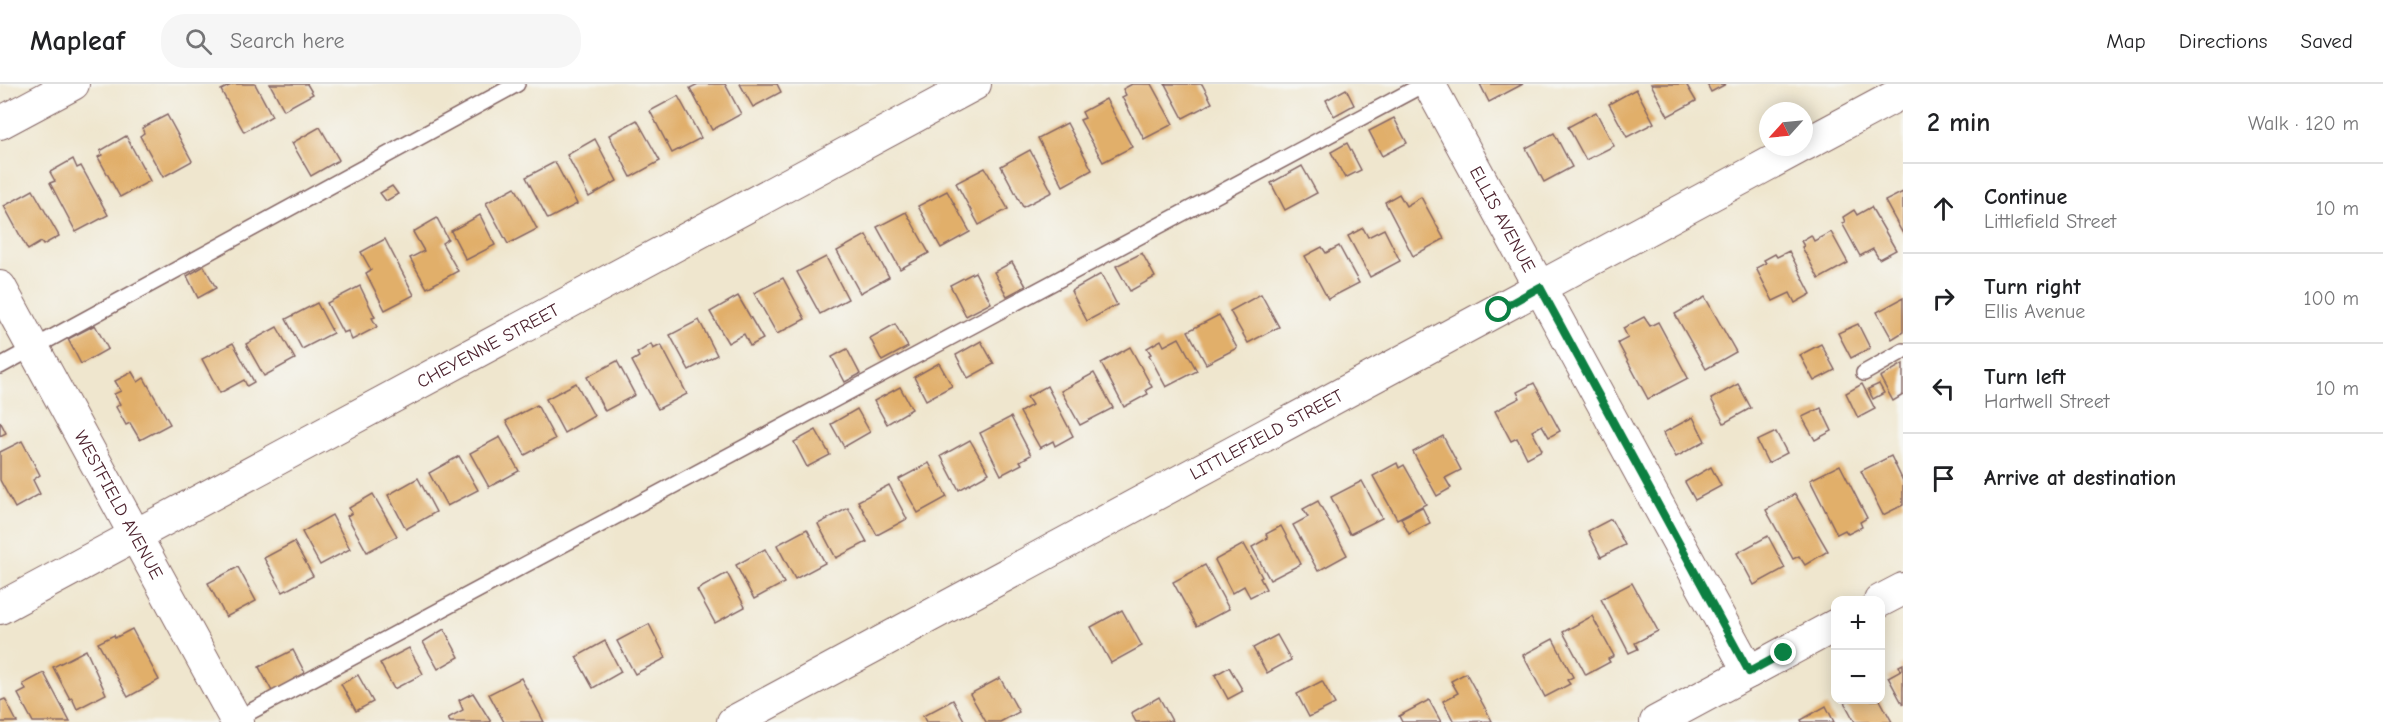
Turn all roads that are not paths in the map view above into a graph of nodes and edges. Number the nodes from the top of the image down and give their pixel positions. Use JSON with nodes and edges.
{"nodes":[{"id":1,"x":73,"y":84,"type":"edge"},
{"id":2,"x":517,"y":84,"type":"edge"},
{"id":3,"x":975,"y":84,"type":"edge"},
{"id":4,"x":1424,"y":84,"type":"edge"},
{"id":5,"x":1429,"y":84,"type":"edge"},
{"id":6,"x":1903,"y":92,"type":"edge"},
{"id":7,"x":0,"y":123,"type":"edge"},
{"id":8,"x":1813,"y":140,"type":"edge"},
{"id":9,"x":1783,"y":156,"type":"edge"},
{"id":10,"x":0,"y":287,"type":"edge"},
{"id":11,"x":1540,"y":287,"type":"junction"},
{"id":12,"x":33,"y":348,"type":"junction"},
{"id":13,"x":1903,"y":351,"type":"edge"},
{"id":14,"x":0,"y":366,"type":"edge"},
{"id":15,"x":1864,"y":373,"type":"dead end"},
{"id":16,"x":135,"y":536,"type":"junction"},
{"id":17,"x":1903,"y":589,"type":"edge"},
{"id":18,"x":1885,"y":599,"type":"edge"},
{"id":19,"x":0,"y":608,"type":"edge"},
{"id":20,"x":1831,"y":629,"type":"edge"},
{"id":21,"x":1749,"y":672,"type":"junction"},
{"id":22,"x":235,"y":721,"type":"edge"},
{"id":23,"x":733,"y":722,"type":"edge"},
{"id":24,"x":1656,"y":722,"type":"edge"}],
"edges":[{"from":1,"to":7,"type":"street"},
{"from":2,"to":12,"type":"lane"},
{"from":3,"to":16,"type":"street","name":"CHEYENNE STREET"},
{"from":4,"to":22,"type":"lane"},
{"from":5,"to":11,"type":"street","name":"ELLIS AVENUE"},
{"from":6,"to":8,"type":"street","name":"LITTLEFIELD STREET"},
{"from":9,"to":11,"type":"street","name":"LITTLEFIELD STREET"},
{"from":10,"to":12,"type":"street","name":"WESTFIELD AVENUE"},
{"from":11,"to":21,"type":"street","name":"ELLIS AVENUE"},
{"from":11,"to":23,"type":"street","name":"LITTLEFIELD STREET"},
{"from":12,"to":14,"type":"lane"},
{"from":12,"to":16,"type":"street","name":"WESTFIELD AVENUE"},
{"from":13,"to":15,"type":"lane"},
{"from":16,"to":19,"type":"street","name":"CHEYENNE STREET"},
{"from":16,"to":22,"type":"street","name":"WESTFIELD AVENUE"},
{"from":17,"to":18,"type":"street"},
{"from":20,"to":21,"type":"street"},
{"from":21,"to":24,"type":"street"}]}
